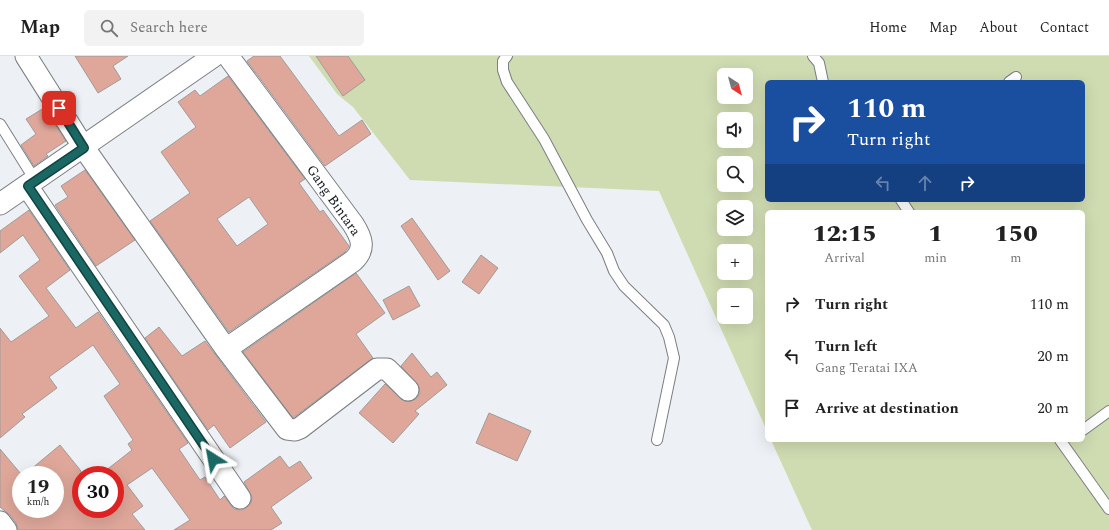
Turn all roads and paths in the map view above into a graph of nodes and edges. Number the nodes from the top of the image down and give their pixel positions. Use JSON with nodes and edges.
{"nodes":[{"id":1,"x":26,"y":56,"type":"edge"},
{"id":2,"x":214,"y":56,"type":"edge"},
{"id":3,"x":228,"y":56,"type":"edge"},
{"id":4,"x":507,"y":56,"type":"edge"},
{"id":5,"x":817,"y":58,"type":"edge"},
{"id":6,"x":822,"y":80,"type":"edge"},
{"id":7,"x":0,"y":124,"type":"edge"},
{"id":8,"x":84,"y":148,"type":"junction"},
{"id":9,"x":31,"y":183,"type":"junction"},
{"id":10,"x":0,"y":204,"type":"edge"},
{"id":11,"x":226,"y":349,"type":"junction"},
{"id":12,"x":408,"y":390,"type":"dead end"},
{"id":13,"x":1109,"y":411,"type":"edge"},
{"id":14,"x":1085,"y":429,"type":"edge"},
{"id":15,"x":657,"y":440,"type":"dead end"},
{"id":16,"x":1064,"y":442,"type":"edge"},
{"id":17,"x":240,"y":498,"type":"dead end"},
{"id":18,"x":1109,"y":508,"type":"edge"},
{"id":19,"x":0,"y":522,"type":"edge"},
{"id":20,"x":6,"y":530,"type":"edge"}],
"edges":[{"from":1,"to":8,"type":"street"},
{"from":2,"to":8,"type":"street"},
{"from":3,"to":11,"type":"street","name":"Gang Bintara"},
{"from":4,"to":15,"type":"lane"},
{"from":5,"to":6,"type":"lane"},
{"from":7,"to":9,"type":"lane"},
{"from":8,"to":9,"type":"street"},
{"from":8,"to":11,"type":"street"},
{"from":9,"to":10,"type":"street"},
{"from":9,"to":17,"type":"street"},
{"from":11,"to":12,"type":"street"},
{"from":13,"to":14,"type":"lane"},
{"from":16,"to":18,"type":"lane"},
{"from":19,"to":20,"type":"street"}]}
